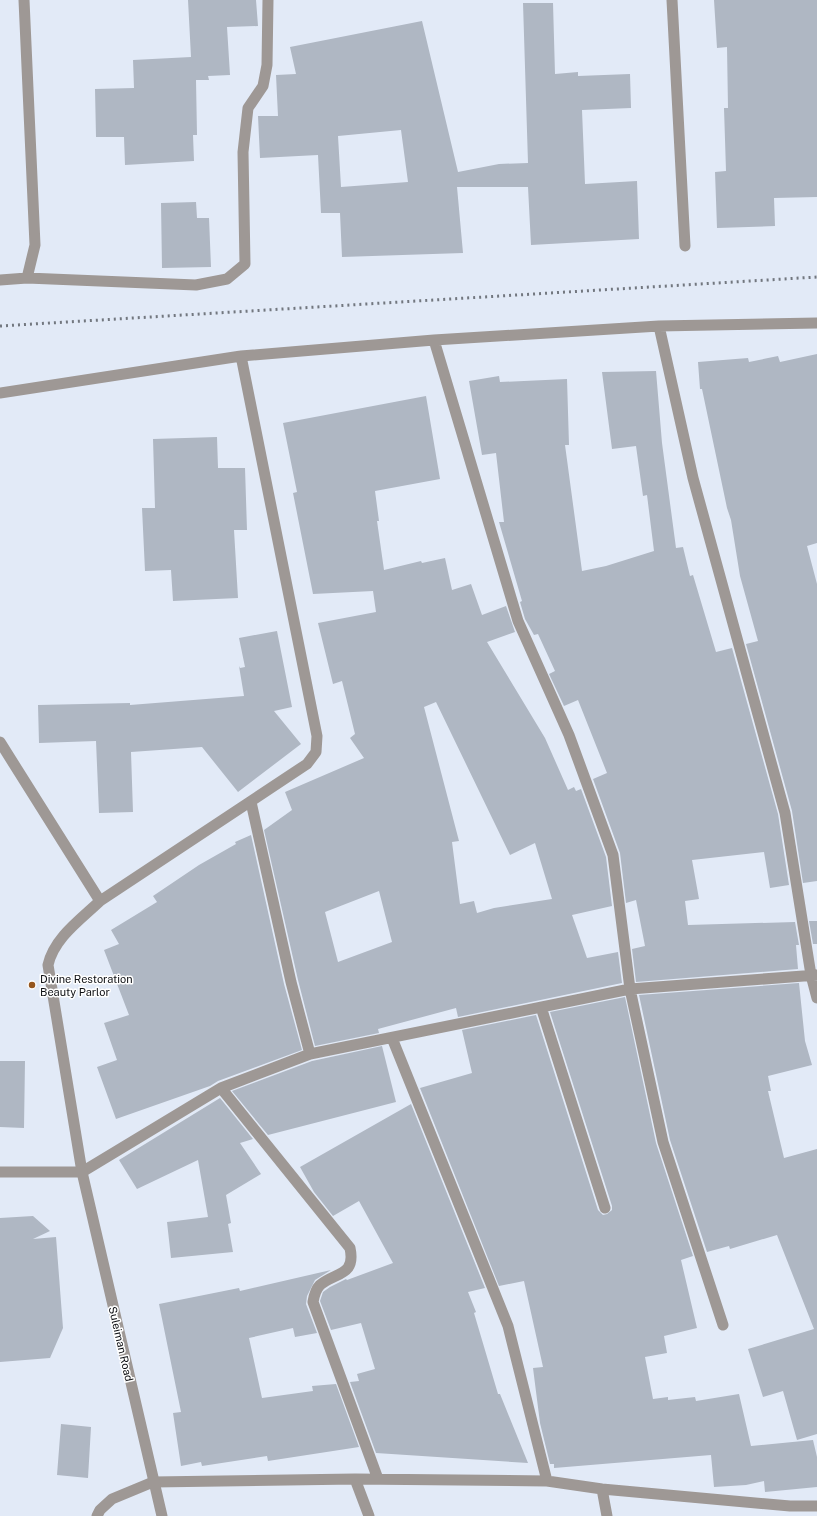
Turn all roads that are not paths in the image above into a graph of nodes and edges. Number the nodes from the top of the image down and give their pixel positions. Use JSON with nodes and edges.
{"nodes":[{"id":1,"x":24,"y":0,"type":"edge"},
{"id":2,"x":268,"y":0,"type":"edge"},
{"id":3,"x":672,"y":0,"type":"edge"},
{"id":4,"x":685,"y":246,"type":"dead end"},
{"id":5,"x":27,"y":278,"type":"junction"},
{"id":6,"x":0,"y":280,"type":"edge"},
{"id":7,"x":817,"y":323,"type":"edge"},
{"id":8,"x":660,"y":326,"type":"junction"},
{"id":9,"x":434,"y":340,"type":"junction"},
{"id":10,"x":241,"y":356,"type":"junction"},
{"id":11,"x":0,"y":393,"type":"edge"},
{"id":12,"x":0,"y":742,"type":"edge"},
{"id":13,"x":251,"y":802,"type":"junction"},
{"id":14,"x":100,"y":900,"type":"junction"},
{"id":15,"x":814,"y":975,"type":"edge"},
{"id":16,"x":630,"y":989,"type":"junction"},
{"id":17,"x":817,"y":998,"type":"edge"},
{"id":18,"x":541,"y":1007,"type":"junction"},
{"id":19,"x":392,"y":1038,"type":"junction"},
{"id":20,"x":310,"y":1054,"type":"junction"},
{"id":21,"x":221,"y":1088,"type":"junction"},
{"id":22,"x":0,"y":1172,"type":"edge"},
{"id":23,"x":82,"y":1172,"type":"junction"},
{"id":24,"x":604,"y":1208,"type":"dead end"},
{"id":25,"x":722,"y":1326,"type":"dead end"},
{"id":26,"x":355,"y":1479,"type":"junction"},
{"id":27,"x":378,"y":1479,"type":"junction"},
{"id":28,"x":547,"y":1481,"type":"junction"},
{"id":29,"x":153,"y":1482,"type":"junction"},
{"id":30,"x":602,"y":1489,"type":"junction"},
{"id":31,"x":817,"y":1506,"type":"edge"},
{"id":32,"x":791,"y":1511,"type":"edge"},
{"id":33,"x":97,"y":1516,"type":"edge"},
{"id":34,"x":162,"y":1516,"type":"edge"},
{"id":35,"x":369,"y":1516,"type":"edge"},
{"id":36,"x":607,"y":1516,"type":"edge"}],
"edges":[{"from":1,"to":5,"type":"street"},
{"from":2,"to":5,"type":"street"},
{"from":3,"to":4,"type":"street"},
{"from":5,"to":6,"type":"street"},
{"from":7,"to":8,"type":"street"},
{"from":8,"to":9,"type":"street"},
{"from":8,"to":15,"type":"street"},
{"from":9,"to":10,"type":"street"},
{"from":9,"to":16,"type":"street"},
{"from":10,"to":11,"type":"street"},
{"from":10,"to":13,"type":"street","name":"Suleiman Road"},
{"from":12,"to":14,"type":"street"},
{"from":13,"to":14,"type":"street","name":"Suleiman Road"},
{"from":13,"to":20,"type":"street"},
{"from":14,"to":23,"type":"street","name":"Suleiman Road"},
{"from":15,"to":16,"type":"street"},
{"from":15,"to":17,"type":"street"},
{"from":16,"to":18,"type":"street"},
{"from":16,"to":25,"type":"street"},
{"from":18,"to":19,"type":"street"},
{"from":18,"to":24,"type":"street"},
{"from":19,"to":20,"type":"street"},
{"from":19,"to":28,"type":"street"},
{"from":20,"to":21,"type":"street"},
{"from":21,"to":23,"type":"street"},
{"from":21,"to":27,"type":"street"},
{"from":22,"to":23,"type":"street"},
{"from":23,"to":29,"type":"street","name":"Suleiman Road"},
{"from":26,"to":27,"type":"street"},
{"from":26,"to":29,"type":"street"},
{"from":26,"to":35,"type":"street"},
{"from":27,"to":28,"type":"street"},
{"from":28,"to":30,"type":"street"},
{"from":29,"to":33,"type":"street"},
{"from":29,"to":34,"type":"street","name":"Suleiman Road"},
{"from":30,"to":32,"type":"street"},
{"from":30,"to":36,"type":"street"},
{"from":31,"to":32,"type":"street"}]}
